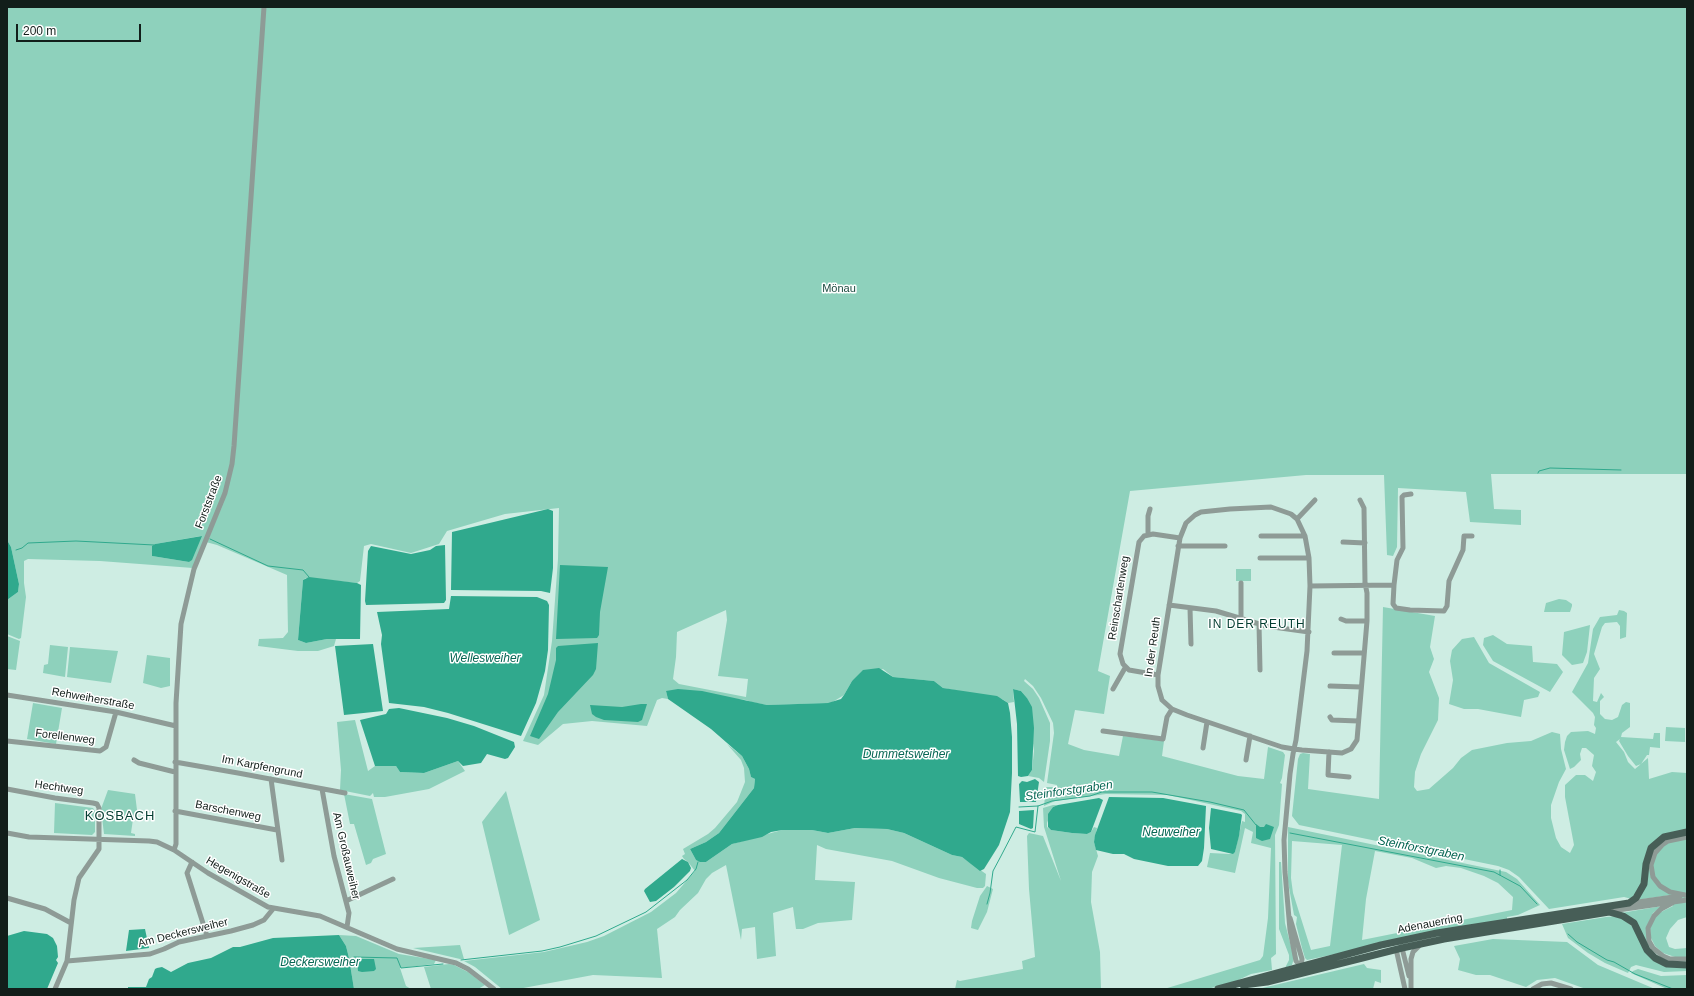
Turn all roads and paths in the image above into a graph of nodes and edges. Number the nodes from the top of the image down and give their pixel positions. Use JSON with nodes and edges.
{"nodes":[{"id":1,"x":264,"y":7,"type":"edge"},
{"id":2,"x":1411,"y":494,"type":"dead end"},
{"id":3,"x":1315,"y":500,"type":"dead end"},
{"id":4,"x":1360,"y":500,"type":"dead end"},
{"id":5,"x":1150,"y":509,"type":"dead end"},
{"id":6,"x":1297,"y":519,"type":"junction"},
{"id":7,"x":1148,"y":534,"type":"junction"},
{"id":8,"x":1261,"y":536,"type":"dead end"},
{"id":9,"x":1305,"y":536,"type":"junction"},
{"id":10,"x":1472,"y":536,"type":"dead end"},
{"id":11,"x":1180,"y":538,"type":"junction"},
{"id":12,"x":1343,"y":542,"type":"dead end"},
{"id":13,"x":1365,"y":543,"type":"junction"},
{"id":14,"x":1178,"y":546,"type":"junction"},
{"id":15,"x":1224,"y":546,"type":"dead end"},
{"id":16,"x":1260,"y":558,"type":"dead end"},
{"id":17,"x":1309,"y":558,"type":"junction"},
{"id":18,"x":1242,"y":582,"type":"dead end"},
{"id":19,"x":1394,"y":585,"type":"junction"},
{"id":20,"x":1310,"y":586,"type":"junction"},
{"id":21,"x":1365,"y":586,"type":"junction"},
{"id":22,"x":1169,"y":605,"type":"junction"},
{"id":23,"x":1190,"y":608,"type":"junction"},
{"id":24,"x":1241,"y":618,"type":"junction"},
{"id":25,"x":1341,"y":619,"type":"dead end"},
{"id":26,"x":1367,"y":621,"type":"junction"},
{"id":27,"x":1259,"y":624,"type":"junction"},
{"id":28,"x":1309,"y":632,"type":"junction"},
{"id":29,"x":1191,"y":644,"type":"dead end"},
{"id":30,"x":1334,"y":653,"type":"dead end"},
{"id":31,"x":1364,"y":653,"type":"junction"},
{"id":32,"x":1125,"y":668,"type":"junction"},
{"id":33,"x":1260,"y":670,"type":"dead end"},
{"id":34,"x":1158,"y":675,"type":"junction"},
{"id":35,"x":1330,"y":686,"type":"dead end"},
{"id":36,"x":1361,"y":687,"type":"junction"},
{"id":37,"x":1113,"y":689,"type":"dead end"},
{"id":38,"x":7,"y":695,"type":"edge"},
{"id":39,"x":1172,"y":709,"type":"junction"},
{"id":40,"x":116,"y":712,"type":"junction"},
{"id":41,"x":1330,"y":717,"type":"dead end"},
{"id":42,"x":1358,"y":721,"type":"junction"},
{"id":43,"x":1207,"y":722,"type":"junction"},
{"id":44,"x":176,"y":726,"type":"junction"},
{"id":45,"x":1103,"y":730,"type":"dead end"},
{"id":46,"x":1250,"y":736,"type":"junction"},
{"id":47,"x":7,"y":741,"type":"edge"},
{"id":48,"x":1203,"y":748,"type":"dead end"},
{"id":49,"x":1294,"y":749,"type":"junction"},
{"id":50,"x":1329,"y":752,"type":"junction"},
{"id":51,"x":134,"y":760,"type":"dead end"},
{"id":52,"x":1246,"y":760,"type":"dead end"},
{"id":53,"x":175,"y":762,"type":"junction"},
{"id":54,"x":175,"y":772,"type":"junction"},
{"id":55,"x":1349,"y":777,"type":"dead end"},
{"id":56,"x":270,"y":779,"type":"junction"},
{"id":57,"x":7,"y":789,"type":"edge"},
{"id":58,"x":322,"y":789,"type":"junction"},
{"id":59,"x":345,"y":793,"type":"dead end"},
{"id":60,"x":175,"y":811,"type":"junction"},
{"id":61,"x":277,"y":830,"type":"junction"},
{"id":62,"x":1687,"y":832,"type":"edge"},
{"id":63,"x":7,"y":833,"type":"edge"},
{"id":64,"x":1687,"y":837,"type":"edge"},
{"id":65,"x":99,"y":840,"type":"junction"},
{"id":66,"x":174,"y":850,"type":"junction"},
{"id":67,"x":282,"y":860,"type":"dead end"},
{"id":68,"x":192,"y":862,"type":"junction"},
{"id":69,"x":393,"y":878,"type":"dead end"},
{"id":70,"x":1686,"y":897,"type":"edge"},
{"id":71,"x":7,"y":898,"type":"edge"},
{"id":72,"x":346,"y":902,"type":"junction"},
{"id":73,"x":1674,"y":902,"type":"junction"},
{"id":74,"x":1650,"y":903,"type":"junction"},
{"id":75,"x":1629,"y":904,"type":"junction"},
{"id":76,"x":274,"y":909,"type":"junction"},
{"id":77,"x":1609,"y":912,"type":"junction"},
{"id":78,"x":1561,"y":917,"type":"junction"},
{"id":79,"x":1547,"y":919,"type":"junction"},
{"id":80,"x":72,"y":923,"type":"junction"},
{"id":81,"x":347,"y":927,"type":"junction"},
{"id":82,"x":207,"y":936,"type":"junction"},
{"id":83,"x":1397,"y":941,"type":"junction"},
{"id":84,"x":1421,"y":944,"type":"junction"},
{"id":85,"x":1399,"y":948,"type":"junction"},
{"id":86,"x":1687,"y":959,"type":"edge"},
{"id":87,"x":67,"y":961,"type":"junction"},
{"id":88,"x":1687,"y":964,"type":"edge"},
{"id":89,"x":1301,"y":970,"type":"junction"},
{"id":90,"x":1411,"y":988,"type":"edge"},
{"id":91,"x":55,"y":989,"type":"edge"},
{"id":92,"x":494,"y":989,"type":"edge"},
{"id":93,"x":1219,"y":989,"type":"edge"},
{"id":94,"x":1405,"y":989,"type":"edge"},
{"id":95,"x":1533,"y":989,"type":"edge"},
{"id":96,"x":1571,"y":989,"type":"edge"}],
"edges":[{"from":1,"to":44,"type":"street","name":"Forststraße"},
{"from":2,"to":19,"type":"street"},
{"from":3,"to":6,"type":"street"},
{"from":4,"to":13,"type":"street"},
{"from":5,"to":7,"type":"street"},
{"from":6,"to":9,"type":"street"},
{"from":6,"to":11,"type":"street","name":"In der Reuth"},
{"from":7,"to":11,"type":"street"},
{"from":7,"to":32,"type":"street","name":"Reinschartenweg"},
{"from":8,"to":9,"type":"street"},
{"from":9,"to":17,"type":"street"},
{"from":10,"to":19,"type":"street"},
{"from":11,"to":14,"type":"street","name":"In der Reuth"},
{"from":12,"to":13,"type":"street"},
{"from":13,"to":21,"type":"street"},
{"from":14,"to":15,"type":"street"},
{"from":14,"to":22,"type":"street","name":"In der Reuth"},
{"from":16,"to":17,"type":"street"},
{"from":17,"to":20,"type":"street"},
{"from":18,"to":24,"type":"street"},
{"from":19,"to":21,"type":"street"},
{"from":20,"to":21,"type":"street"},
{"from":20,"to":28,"type":"street"},
{"from":21,"to":26,"type":"street"},
{"from":22,"to":23,"type":"street"},
{"from":22,"to":34,"type":"street","name":"In der Reuth"},
{"from":23,"to":24,"type":"street"},
{"from":23,"to":29,"type":"street"},
{"from":24,"to":27,"type":"street"},
{"from":25,"to":26,"type":"street"},
{"from":26,"to":31,"type":"street"},
{"from":27,"to":28,"type":"street"},
{"from":27,"to":33,"type":"street"},
{"from":28,"to":49,"type":"street"},
{"from":30,"to":31,"type":"street"},
{"from":31,"to":36,"type":"street"},
{"from":32,"to":34,"type":"street"},
{"from":32,"to":37,"type":"street"},
{"from":34,"to":39,"type":"street","name":"In der Reuth"},
{"from":35,"to":36,"type":"street"},
{"from":36,"to":42,"type":"street"},
{"from":38,"to":40,"type":"street","name":"Rehweiherstraße"},
{"from":39,"to":43,"type":"street"},
{"from":39,"to":45,"type":"street"},
{"from":40,"to":44,"type":"street","name":"Rehweiherstraße"},
{"from":40,"to":47,"type":"street","name":"Forellenweg"},
{"from":41,"to":42,"type":"street"},
{"from":42,"to":50,"type":"street"},
{"from":43,"to":46,"type":"street"},
{"from":43,"to":48,"type":"street"},
{"from":44,"to":53,"type":"street","name":"Forststraße"},
{"from":46,"to":49,"type":"street"},
{"from":46,"to":52,"type":"street"},
{"from":49,"to":50,"type":"street"},
{"from":49,"to":89,"type":"street"},
{"from":50,"to":55,"type":"street"},
{"from":51,"to":54,"type":"street"},
{"from":53,"to":54,"type":"street","name":"Forststraße"},
{"from":53,"to":56,"type":"street","name":"Im Karpfengrund"},
{"from":54,"to":60,"type":"street","name":"Forststraße"},
{"from":56,"to":58,"type":"street","name":"Im Karpfengrund"},
{"from":56,"to":61,"type":"street"},
{"from":57,"to":65,"type":"street","name":"Hechtweg"},
{"from":58,"to":59,"type":"street","name":"Im Karpfengrund"},
{"from":58,"to":72,"type":"street","name":"Am Großauweiher"},
{"from":60,"to":61,"type":"street","name":"Barschenweg"},
{"from":60,"to":66,"type":"street","name":"Forststraße"},
{"from":61,"to":67,"type":"street"},
{"from":62,"to":75,"type":"main road"},
{"from":63,"to":65,"type":"street","name":"Hegenigstraße"},
{"from":64,"to":70,"type":"street"},
{"from":65,"to":66,"type":"street","name":"Hegenigstraße"},
{"from":65,"to":80,"type":"street"},
{"from":66,"to":68,"type":"street","name":"Hegenigstraße"},
{"from":68,"to":76,"type":"street","name":"Hegenigstraße"},
{"from":68,"to":82,"type":"street"},
{"from":69,"to":72,"type":"street"},
{"from":70,"to":73,"type":"street"},
{"from":70,"to":74,"type":"street"},
{"from":71,"to":80,"type":"street"},
{"from":72,"to":81,"type":"street","name":"Am Großauweiher"},
{"from":73,"to":74,"type":"street"},
{"from":73,"to":86,"type":"street"},
{"from":74,"to":75,"type":"street","name":"Adenauerring"},
{"from":74,"to":77,"type":"street","name":"Adenauerring"},
{"from":75,"to":78,"type":"main road","name":"Adenauerring"},
{"from":76,"to":81,"type":"street","name":"Hegenigstraße"},
{"from":76,"to":82,"type":"street","name":"Am Deckersweiher"},
{"from":77,"to":78,"type":"main road","name":"Adenauerring"},
{"from":77,"to":88,"type":"main road"},
{"from":78,"to":79,"type":"main road","name":"Adenauerring"},
{"from":79,"to":83,"type":"main road","name":"Adenauerring"},
{"from":79,"to":84,"type":"main road","name":"Adenauerring"},
{"from":80,"to":87,"type":"street"},
{"from":81,"to":92,"type":"street","name":"Hegenigstraße"},
{"from":82,"to":87,"type":"street","name":"Am Deckersweiher"},
{"from":83,"to":85,"type":"main road"},
{"from":83,"to":89,"type":"main road","name":"Adenauerring"},
{"from":84,"to":85,"type":"main road","name":"Adenauerring"},
{"from":84,"to":90,"type":"street"},
{"from":85,"to":89,"type":"main road","name":"Adenauerring"},
{"from":85,"to":90,"type":"street"},
{"from":85,"to":94,"type":"street"},
{"from":87,"to":91,"type":"street"},
{"from":89,"to":93,"type":"main road","name":"Adenauerring"},
{"from":95,"to":96,"type":"street"}]}
